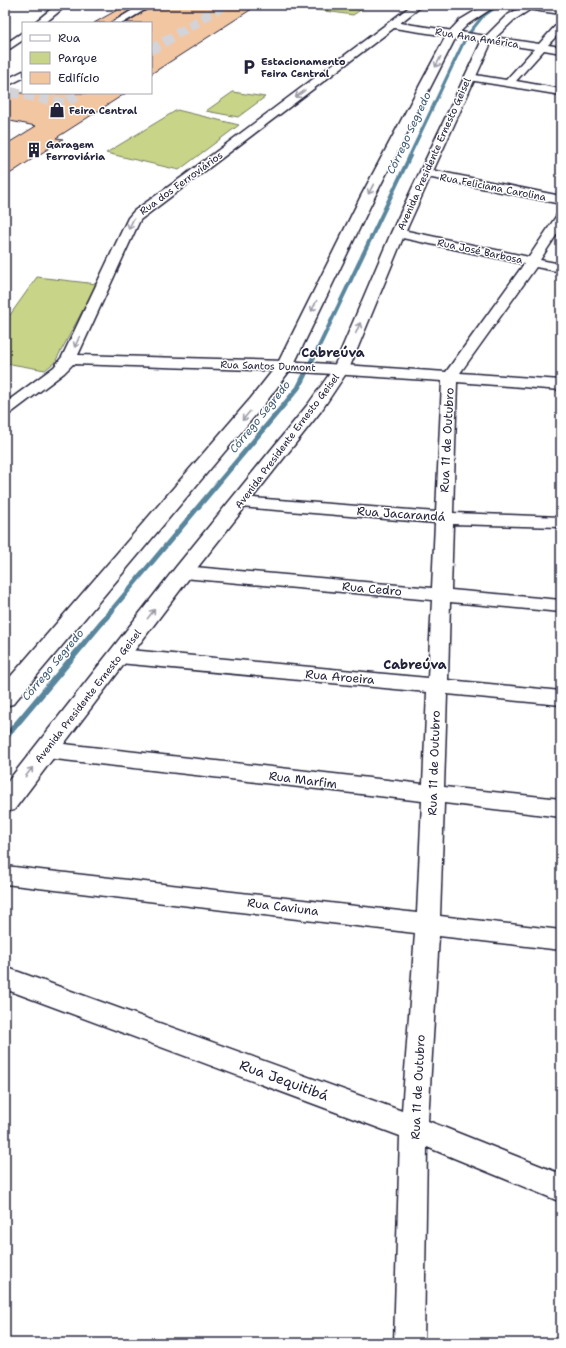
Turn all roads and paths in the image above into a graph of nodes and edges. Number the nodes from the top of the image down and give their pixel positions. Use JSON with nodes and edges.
{"nodes":[{"id":1,"x":62,"y":5,"type":"edge"},
{"id":2,"x":148,"y":5,"type":"edge"},
{"id":3,"x":418,"y":5,"type":"edge"},
{"id":4,"x":492,"y":5,"type":"edge"},
{"id":5,"x":531,"y":6,"type":"edge"},
{"id":6,"x":561,"y":11,"type":"edge"},
{"id":7,"x":40,"y":22,"type":"edge"},
{"id":8,"x":118,"y":22,"type":"edge"},
{"id":9,"x":392,"y":25,"type":"junction"},
{"id":10,"x":561,"y":25,"type":"edge"},
{"id":11,"x":453,"y":34,"type":"junction"},
{"id":12,"x":22,"y":36,"type":"edge"},
{"id":13,"x":486,"y":39,"type":"junction"},
{"id":14,"x":540,"y":48,"type":"junction"},
{"id":15,"x":5,"y":50,"type":"edge"},
{"id":16,"x":561,"y":50,"type":"edge"},
{"id":17,"x":22,"y":75,"type":"tunnel mouth"},
{"id":18,"x":469,"y":77,"type":"junction"},
{"id":19,"x":5,"y":84,"type":"edge"},
{"id":20,"x":508,"y":84,"type":"junction"},
{"id":21,"x":561,"y":92,"type":"edge"},
{"id":22,"x":426,"y":173,"type":"junction"},
{"id":23,"x":561,"y":200,"type":"edge"},
{"id":24,"x":561,"y":218,"type":"edge"},
{"id":25,"x":398,"y":233,"type":"junction"},
{"id":26,"x":532,"y":262,"type":"junction"},
{"id":27,"x":561,"y":268,"type":"edge"},
{"id":28,"x":69,"y":359,"type":"junction"},
{"id":29,"x":287,"y":366,"type":"junction"},
{"id":30,"x":340,"y":369,"type":"junction"},
{"id":31,"x":450,"y":377,"type":"junction"},
{"id":32,"x":561,"y":385,"type":"edge"},
{"id":33,"x":5,"y":410,"type":"edge"},
{"id":34,"x":240,"y":502,"type":"junction"},
{"id":35,"x":444,"y":518,"type":"junction"},
{"id":36,"x":561,"y":522,"type":"edge"},
{"id":37,"x":183,"y":572,"type":"junction"},
{"id":38,"x":441,"y":595,"type":"junction"},
{"id":39,"x":561,"y":606,"type":"edge"},
{"id":40,"x":118,"y":656,"type":"junction"},
{"id":41,"x":438,"y":686,"type":"junction"},
{"id":42,"x":5,"y":698,"type":"edge"},
{"id":43,"x":561,"y":698,"type":"edge"},
{"id":44,"x":46,"y":750,"type":"junction"},
{"id":45,"x":433,"y":795,"type":"junction"},
{"id":46,"x":5,"y":803,"type":"edge"},
{"id":47,"x":561,"y":808,"type":"edge"},
{"id":48,"x":5,"y":875,"type":"edge"},
{"id":49,"x":428,"y":924,"type":"junction"},
{"id":50,"x":561,"y":940,"type":"edge"},
{"id":51,"x":5,"y":978,"type":"edge"},
{"id":52,"x":414,"y":1128,"type":"junction"},
{"id":53,"x":561,"y":1188,"type":"edge"},
{"id":54,"x":409,"y":1343,"type":"edge"}],
"edges":[{"from":1,"to":7,"type":"street"},
{"from":2,"to":8,"type":"street"},
{"from":3,"to":9,"type":"street","name":"Rua dos Ferroviários"},
{"from":4,"to":11,"type":"main road"},
{"from":5,"to":6,"type":"street"},
{"from":5,"to":13,"type":"main road","name":"Avenida Presidente Ernesto Geisel"},
{"from":9,"to":11,"type":"street","name":"Rua Ana América"},
{"from":9,"to":28,"type":"street","name":"Rua dos Ferroviários","one_way":true},
{"from":10,"to":14,"type":"street"},
{"from":11,"to":13,"type":"street","name":"Rua Ana América"},
{"from":11,"to":29,"type":"main road","one_way":true},
{"from":12,"to":15,"type":"street"},
{"from":13,"to":14,"type":"street","name":"Rua Ana América"},
{"from":13,"to":18,"type":"main road","name":"Avenida Presidente Ernesto Geisel"},
{"from":14,"to":16,"type":"street","name":"Rua Ana América"},
{"from":14,"to":20,"type":"street"},
{"from":17,"to":19,"type":"street"},
{"from":18,"to":20,"type":"street"},
{"from":18,"to":22,"type":"main road","name":"Avenida Presidente Ernesto Geisel"},
{"from":20,"to":21,"type":"street"},
{"from":22,"to":23,"type":"street","name":"Rua Feliciana Carolina"},
{"from":22,"to":25,"type":"main road","name":"Avenida Presidente Ernesto Geisel"},
{"from":24,"to":26,"type":"street","name":"Rua 11 de Outubro"},
{"from":25,"to":26,"type":"street","name":"Rua José Barbosa"},
{"from":30,"to":25,"type":"main road","name":"Avenida Presidente Ernesto Geisel","one_way":true},
{"from":26,"to":27,"type":"street","name":"Rua José Barbosa"},
{"from":26,"to":31,"type":"street","name":"Rua 11 de Outubro"},
{"from":28,"to":29,"type":"street","name":"Rua Santos Dumont"},
{"from":28,"to":33,"type":"street","name":"Rua dos Ferroviários"},
{"from":29,"to":30,"type":"street","name":"Rua Santos Dumont"},
{"from":29,"to":42,"type":"main road","one_way":true},
{"from":30,"to":31,"type":"street","name":"Rua Santos Dumont"},
{"from":30,"to":34,"type":"main road","name":"Avenida Presidente Ernesto Geisel"},
{"from":31,"to":32,"type":"street","name":"Rua Santos Dumont"},
{"from":31,"to":35,"type":"street","name":"Rua 11 de Outubro"},
{"from":34,"to":35,"type":"street","name":"Rua Jacarandá"},
{"from":34,"to":37,"type":"main road","name":"Avenida Presidente Ernesto Geisel"},
{"from":35,"to":36,"type":"street","name":"Rua Jacarandá"},
{"from":35,"to":38,"type":"street","name":"Rua 11 de Outubro"},
{"from":37,"to":38,"type":"street","name":"Rua Cedro"},
{"from":40,"to":37,"type":"main road","name":"Avenida Presidente Ernesto Geisel","one_way":true},
{"from":38,"to":39,"type":"street","name":"Rua Cedro"},
{"from":38,"to":41,"type":"street","name":"Rua 11 de Outubro"},
{"from":40,"to":41,"type":"street","name":"Rua Aroeira"},
{"from":40,"to":44,"type":"main road","name":"Avenida Presidente Ernesto Geisel"},
{"from":41,"to":43,"type":"street","name":"Rua Aroeira"},
{"from":41,"to":45,"type":"street","name":"Rua 11 de Outubro"},
{"from":44,"to":45,"type":"street","name":"Rua Marfim"},
{"from":46,"to":44,"type":"main road","name":"Avenida Presidente Ernesto Geisel","one_way":true},
{"from":45,"to":47,"type":"street","name":"Rua Marfim"},
{"from":45,"to":49,"type":"street","name":"Rua 11 de Outubro"},
{"from":48,"to":49,"type":"street","name":"Rua Caviuna"},
{"from":49,"to":50,"type":"street","name":"Rua Caviuna"},
{"from":49,"to":52,"type":"street","name":"Rua 11 de Outubro"},
{"from":51,"to":52,"type":"street","name":"Rua Jequitibá"},
{"from":52,"to":53,"type":"street","name":"Rua Jequitibá"},
{"from":52,"to":54,"type":"street","name":"Rua 11 de Outubro"}]}
